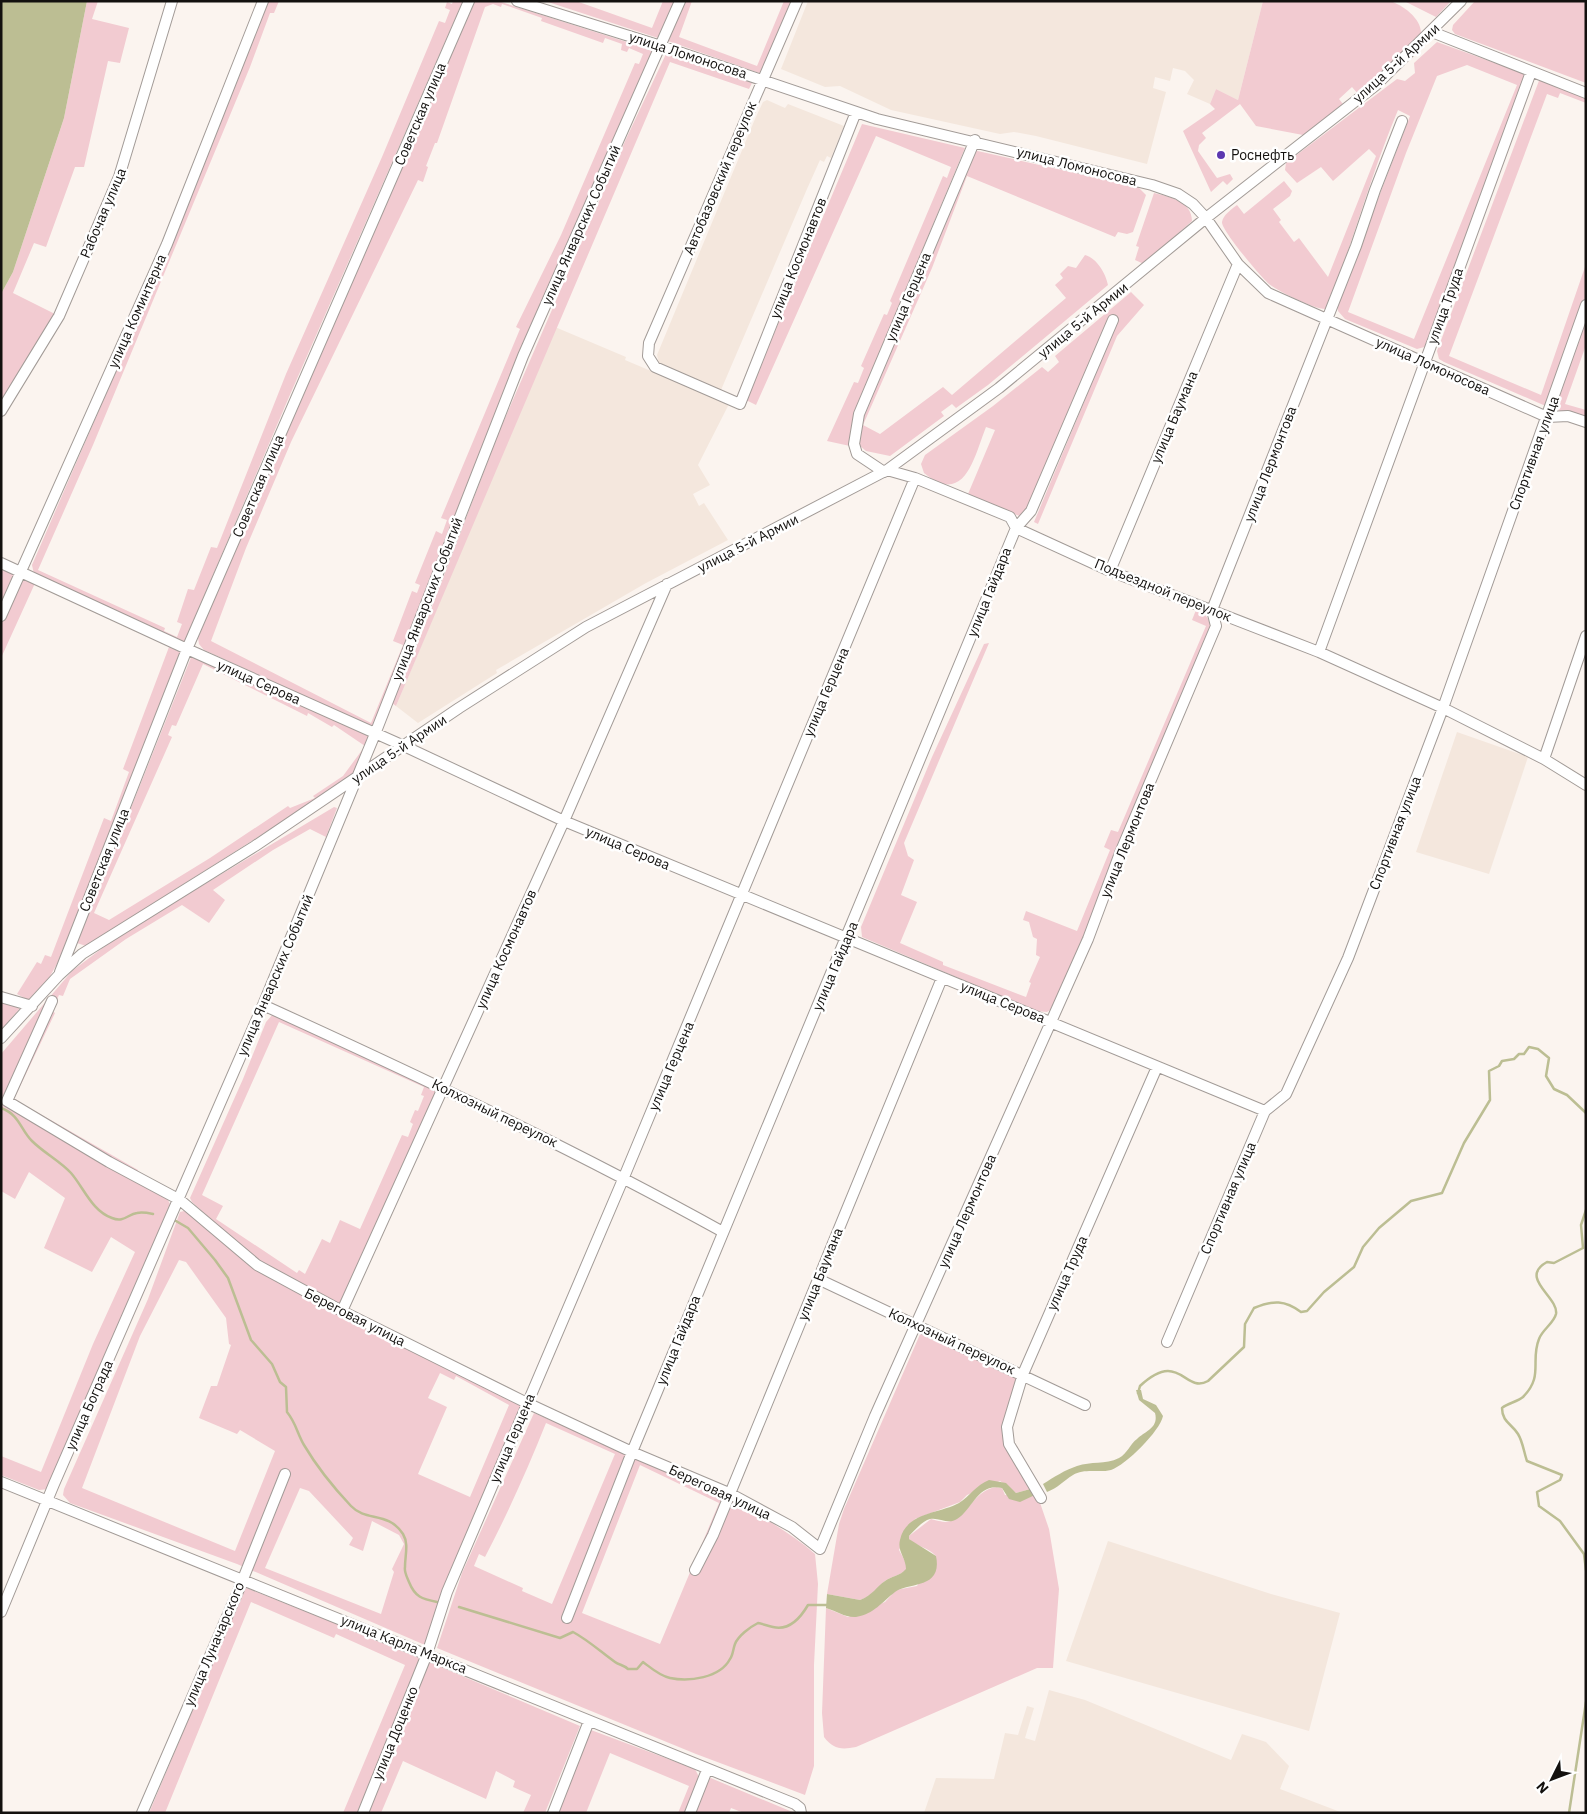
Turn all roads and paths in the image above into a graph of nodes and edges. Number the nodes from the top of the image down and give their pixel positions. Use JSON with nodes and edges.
{"nodes":[{"id":1,"x":172,"y":1,"type":"edge"},
{"id":2,"x":263,"y":1,"type":"edge"},
{"id":3,"x":469,"y":1,"type":"edge"},
{"id":4,"x":517,"y":1,"type":"edge"},
{"id":5,"x":680,"y":1,"type":"edge"},
{"id":6,"x":797,"y":1,"type":"edge"},
{"id":7,"x":1461,"y":1,"type":"edge"},
{"id":8,"x":1432,"y":32,"type":"junction"},
{"id":9,"x":661,"y":46,"type":"junction"},
{"id":10,"x":1531,"y":72,"type":"junction"},
{"id":11,"x":763,"y":80,"type":"junction"},
{"id":12,"x":1586,"y":93,"type":"edge"},
{"id":13,"x":856,"y":112,"type":"junction"},
{"id":14,"x":1402,"y":121,"type":"dead end"},
{"id":15,"x":974,"y":140,"type":"junction"},
{"id":16,"x":1206,"y":218,"type":"junction"},
{"id":17,"x":1238,"y":264,"type":"junction"},
{"id":18,"x":1586,"y":306,"type":"edge"},
{"id":19,"x":1327,"y":318,"type":"junction"},
{"id":20,"x":1112,"y":320,"type":"dead end"},
{"id":21,"x":1425,"y":362,"type":"junction"},
{"id":22,"x":740,"y":404,"type":"joint"},
{"id":23,"x":1,"y":411,"type":"edge"},
{"id":24,"x":1547,"y":417,"type":"junction"},
{"id":25,"x":1586,"y":422,"type":"edge"},
{"id":26,"x":886,"y":471,"type":"junction"},
{"id":27,"x":915,"y":478,"type":"junction"},
{"id":28,"x":1016,"y":528,"type":"junction"},
{"id":29,"x":1,"y":563,"type":"edge"},
{"id":30,"x":1110,"y":571,"type":"junction"},
{"id":31,"x":20,"y":573,"type":"junction"},
{"id":32,"x":666,"y":584,"type":"junction"},
{"id":33,"x":1212,"y":610,"type":"junction"},
{"id":34,"x":1,"y":616,"type":"edge"},
{"id":35,"x":1586,"y":636,"type":"edge"},
{"id":36,"x":187,"y":649,"type":"junction"},
{"id":37,"x":1319,"y":652,"type":"junction"},
{"id":38,"x":1444,"y":708,"type":"junction"},
{"id":39,"x":375,"y":734,"type":"junction"},
{"id":40,"x":404,"y":746,"type":"junction"},
{"id":41,"x":1544,"y":759,"type":"junction"},
{"id":42,"x":358,"y":776,"type":"junction"},
{"id":43,"x":1586,"y":785,"type":"edge"},
{"id":44,"x":564,"y":821,"type":"junction"},
{"id":45,"x":742,"y":895,"type":"junction"},
{"id":46,"x":847,"y":938,"type":"junction"},
{"id":47,"x":59,"y":975,"type":"junction"},
{"id":48,"x":942,"y":978,"type":"junction"},
{"id":49,"x":1,"y":996,"type":"edge"},
{"id":50,"x":52,"y":1000,"type":"dead end"},
{"id":51,"x":263,"y":1005,"type":"junction"},
{"id":52,"x":32,"y":1006,"type":"junction"},
{"id":53,"x":1051,"y":1022,"type":"junction"},
{"id":54,"x":1,"y":1038,"type":"edge"},
{"id":55,"x":1157,"y":1067,"type":"junction"},
{"id":56,"x":444,"y":1087,"type":"junction"},
{"id":57,"x":1265,"y":1111,"type":"junction"},
{"id":58,"x":624,"y":1177,"type":"junction"},
{"id":59,"x":180,"y":1200,"type":"junction"},
{"id":60,"x":723,"y":1232,"type":"junction"},
{"id":61,"x":818,"y":1279,"type":"junction"},
{"id":62,"x":342,"y":1311,"type":"junction"},
{"id":63,"x":916,"y":1324,"type":"junction"},
{"id":64,"x":1167,"y":1342,"type":"dead end"},
{"id":65,"x":1023,"y":1374,"type":"junction"},
{"id":66,"x":527,"y":1403,"type":"junction"},
{"id":67,"x":1085,"y":1405,"type":"dead end"},
{"id":68,"x":632,"y":1452,"type":"junction"},
{"id":69,"x":285,"y":1474,"type":"dead end"},
{"id":70,"x":1,"y":1482,"type":"edge"},
{"id":71,"x":729,"y":1493,"type":"junction"},
{"id":72,"x":1041,"y":1498,"type":"dead end"},
{"id":73,"x":46,"y":1501,"type":"junction"},
{"id":74,"x":820,"y":1548,"type":"joint"},
{"id":75,"x":695,"y":1570,"type":"dead end"},
{"id":76,"x":242,"y":1579,"type":"junction"},
{"id":77,"x":1,"y":1612,"type":"edge"},
{"id":78,"x":567,"y":1618,"type":"dead end"},
{"id":79,"x":427,"y":1654,"type":"junction"},
{"id":80,"x":589,"y":1721,"type":"junction"},
{"id":81,"x":707,"y":1770,"type":"junction"},
{"id":82,"x":142,"y":1813,"type":"edge"},
{"id":83,"x":363,"y":1813,"type":"edge"},
{"id":84,"x":553,"y":1813,"type":"edge"},
{"id":85,"x":690,"y":1813,"type":"edge"},
{"id":86,"x":801,"y":1813,"type":"edge"}],
"edges":[{"from":1,"to":23,"type":"street","name":"Рабочая улица"},
{"from":2,"to":31,"type":"street","name":"улица Коминтерна"},
{"from":3,"to":36,"type":"street","name":"Советская улица"},
{"from":4,"to":9,"type":"street","name":"улица Ломоносова"},
{"from":5,"to":9,"type":"street","name":"улица Январских Событий"},
{"from":6,"to":11,"type":"street","name":"Автобазовский переулок"},
{"from":7,"to":8,"type":"street","name":"улица 5-й Армии"},
{"from":8,"to":10,"type":"street"},
{"from":8,"to":16,"type":"street","name":"улица 5-й Армии"},
{"from":9,"to":11,"type":"street","name":"улица Ломоносова"},
{"from":9,"to":39,"type":"street","name":"улица Январских Событий"},
{"from":10,"to":12,"type":"street"},
{"from":10,"to":21,"type":"street","name":"улица Труда"},
{"from":11,"to":13,"type":"street","name":"улица Ломоносова"},
{"from":11,"to":22,"type":"street","name":"Автобазовский переулок"},
{"from":13,"to":15,"type":"street","name":"улица Ломоносова"},
{"from":13,"to":22,"type":"street","name":"улица Космонавтов"},
{"from":14,"to":19,"type":"street","name":"улица Лермонтова"},
{"from":15,"to":16,"type":"street","name":"улица Ломоносова"},
{"from":15,"to":26,"type":"street","name":"улица Герцена"},
{"from":16,"to":17,"type":"street","name":"улица Ломоносова"},
{"from":16,"to":26,"type":"street","name":"улица 5-й Армии"},
{"from":17,"to":19,"type":"street","name":"улица Ломоносова"},
{"from":17,"to":30,"type":"street","name":"улица Баумана"},
{"from":18,"to":24,"type":"street","name":"Спортивная улица"},
{"from":19,"to":21,"type":"street","name":"улица Ломоносова"},
{"from":19,"to":33,"type":"street","name":"улица Лермонтова"},
{"from":20,"to":28,"type":"street","name":"улица Гайдара"},
{"from":21,"to":24,"type":"street","name":"улица Ломоносова"},
{"from":21,"to":37,"type":"street","name":"улица Труда"},
{"from":24,"to":25,"type":"street","name":"улица Ломоносова"},
{"from":24,"to":38,"type":"street","name":"Спортивная улица"},
{"from":26,"to":27,"type":"street","name":"Подъездной переулок"},
{"from":26,"to":32,"type":"street","name":"улица 5-й Армии"},
{"from":27,"to":28,"type":"street","name":"Подъездной переулок"},
{"from":27,"to":45,"type":"street","name":"улица Герцена"},
{"from":28,"to":30,"type":"street","name":"Подъездной переулок"},
{"from":28,"to":46,"type":"street","name":"улица Гайдара"},
{"from":29,"to":31,"type":"street","name":"улица Серова"},
{"from":30,"to":33,"type":"street","name":"Подъездной переулок"},
{"from":31,"to":34,"type":"street","name":"улица Коминтерна"},
{"from":31,"to":36,"type":"street","name":"улица Серова"},
{"from":32,"to":40,"type":"street","name":"улица 5-й Армии"},
{"from":32,"to":44,"type":"street","name":"улица Космонавтов"},
{"from":33,"to":37,"type":"street","name":"Подъездной переулок"},
{"from":33,"to":53,"type":"street","name":"улица Лермонтова"},
{"from":35,"to":41,"type":"street"},
{"from":36,"to":39,"type":"street","name":"улица Серова"},
{"from":36,"to":47,"type":"street","name":"Советская улица"},
{"from":37,"to":38,"type":"street","name":"Подъездной переулок"},
{"from":38,"to":41,"type":"street","name":"Подъездной переулок"},
{"from":38,"to":57,"type":"street","name":"Спортивная улица"},
{"from":39,"to":40,"type":"street","name":"улица Серова"},
{"from":39,"to":42,"type":"street","name":"улица Январских Событий"},
{"from":40,"to":42,"type":"street","name":"улица 5-й Армии"},
{"from":40,"to":44,"type":"street","name":"улица Серова"},
{"from":41,"to":43,"type":"street","name":"Подъездной переулок"},
{"from":42,"to":47,"type":"street","name":"улица 5-й Армии"},
{"from":42,"to":51,"type":"street","name":"улица Январских Событий"},
{"from":44,"to":45,"type":"street","name":"улица Серова"},
{"from":44,"to":56,"type":"street","name":"улица Космонавтов"},
{"from":45,"to":46,"type":"street","name":"улица Серова"},
{"from":45,"to":58,"type":"street","name":"улица Герцена"},
{"from":46,"to":48,"type":"street","name":"улица Серова"},
{"from":46,"to":60,"type":"street","name":"улица Гайдара"},
{"from":47,"to":52,"type":"street","name":"улица 5-й Армии"},
{"from":48,"to":53,"type":"street","name":"улица Серова"},
{"from":48,"to":61,"type":"street","name":"улица Баумана"},
{"from":49,"to":52,"type":"street"},
{"from":50,"to":59,"type":"street","name":"Береговая улица"},
{"from":51,"to":56,"type":"street","name":"Колхозный переулок"},
{"from":51,"to":59,"type":"street","name":"улица Январских Событий"},
{"from":52,"to":54,"type":"street","name":"улица 5-й Армии"},
{"from":53,"to":55,"type":"street","name":"улица Серова"},
{"from":53,"to":63,"type":"street","name":"улица Лермонтова"},
{"from":55,"to":57,"type":"street","name":"улица Серова"},
{"from":55,"to":65,"type":"street","name":"улица Труда"},
{"from":56,"to":58,"type":"street","name":"Колхозный переулок"},
{"from":56,"to":62,"type":"street","name":"улица Космонавтов"},
{"from":57,"to":64,"type":"street","name":"Спортивная улица"},
{"from":58,"to":60,"type":"street","name":"Колхозный переулок"},
{"from":58,"to":66,"type":"street","name":"улица Герцена"},
{"from":59,"to":62,"type":"street","name":"Береговая улица"},
{"from":59,"to":73,"type":"street","name":"улица Бограда"},
{"from":60,"to":68,"type":"street","name":"улица Гайдара"},
{"from":61,"to":63,"type":"street","name":"Колхозный переулок"},
{"from":61,"to":71,"type":"street","name":"улица Баумана"},
{"from":62,"to":66,"type":"street","name":"Береговая улица"},
{"from":63,"to":65,"type":"street","name":"Колхозный переулок"},
{"from":63,"to":74,"type":"street","name":"улица Лермонтова"},
{"from":65,"to":67,"type":"street","name":"Колхозный переулок"},
{"from":65,"to":72,"type":"street","name":"улица Труда"},
{"from":66,"to":68,"type":"street","name":"Береговая улица"},
{"from":66,"to":79,"type":"street","name":"улица Герцена"},
{"from":68,"to":71,"type":"street","name":"Береговая улица"},
{"from":68,"to":78,"type":"street","name":"улица Гайдара"},
{"from":69,"to":76,"type":"street","name":"улица Луначарского"},
{"from":70,"to":73,"type":"street","name":"улица Карла Маркса"},
{"from":71,"to":74,"type":"street","name":"Береговая улица"},
{"from":71,"to":75,"type":"street","name":"улица Баумана"},
{"from":73,"to":76,"type":"street","name":"улица Карла Маркса"},
{"from":73,"to":77,"type":"street","name":"улица Бограда"},
{"from":76,"to":79,"type":"street","name":"улица Карла Маркса"},
{"from":76,"to":82,"type":"street","name":"улица Луначарского"},
{"from":79,"to":80,"type":"street","name":"улица Карла Маркса"},
{"from":79,"to":83,"type":"street","name":"улица Доценко"},
{"from":80,"to":81,"type":"street","name":"улица Карла Маркса"},
{"from":80,"to":84,"type":"street"},
{"from":81,"to":85,"type":"street"},
{"from":81,"to":86,"type":"street","name":"улица Карла Маркса"}]}
